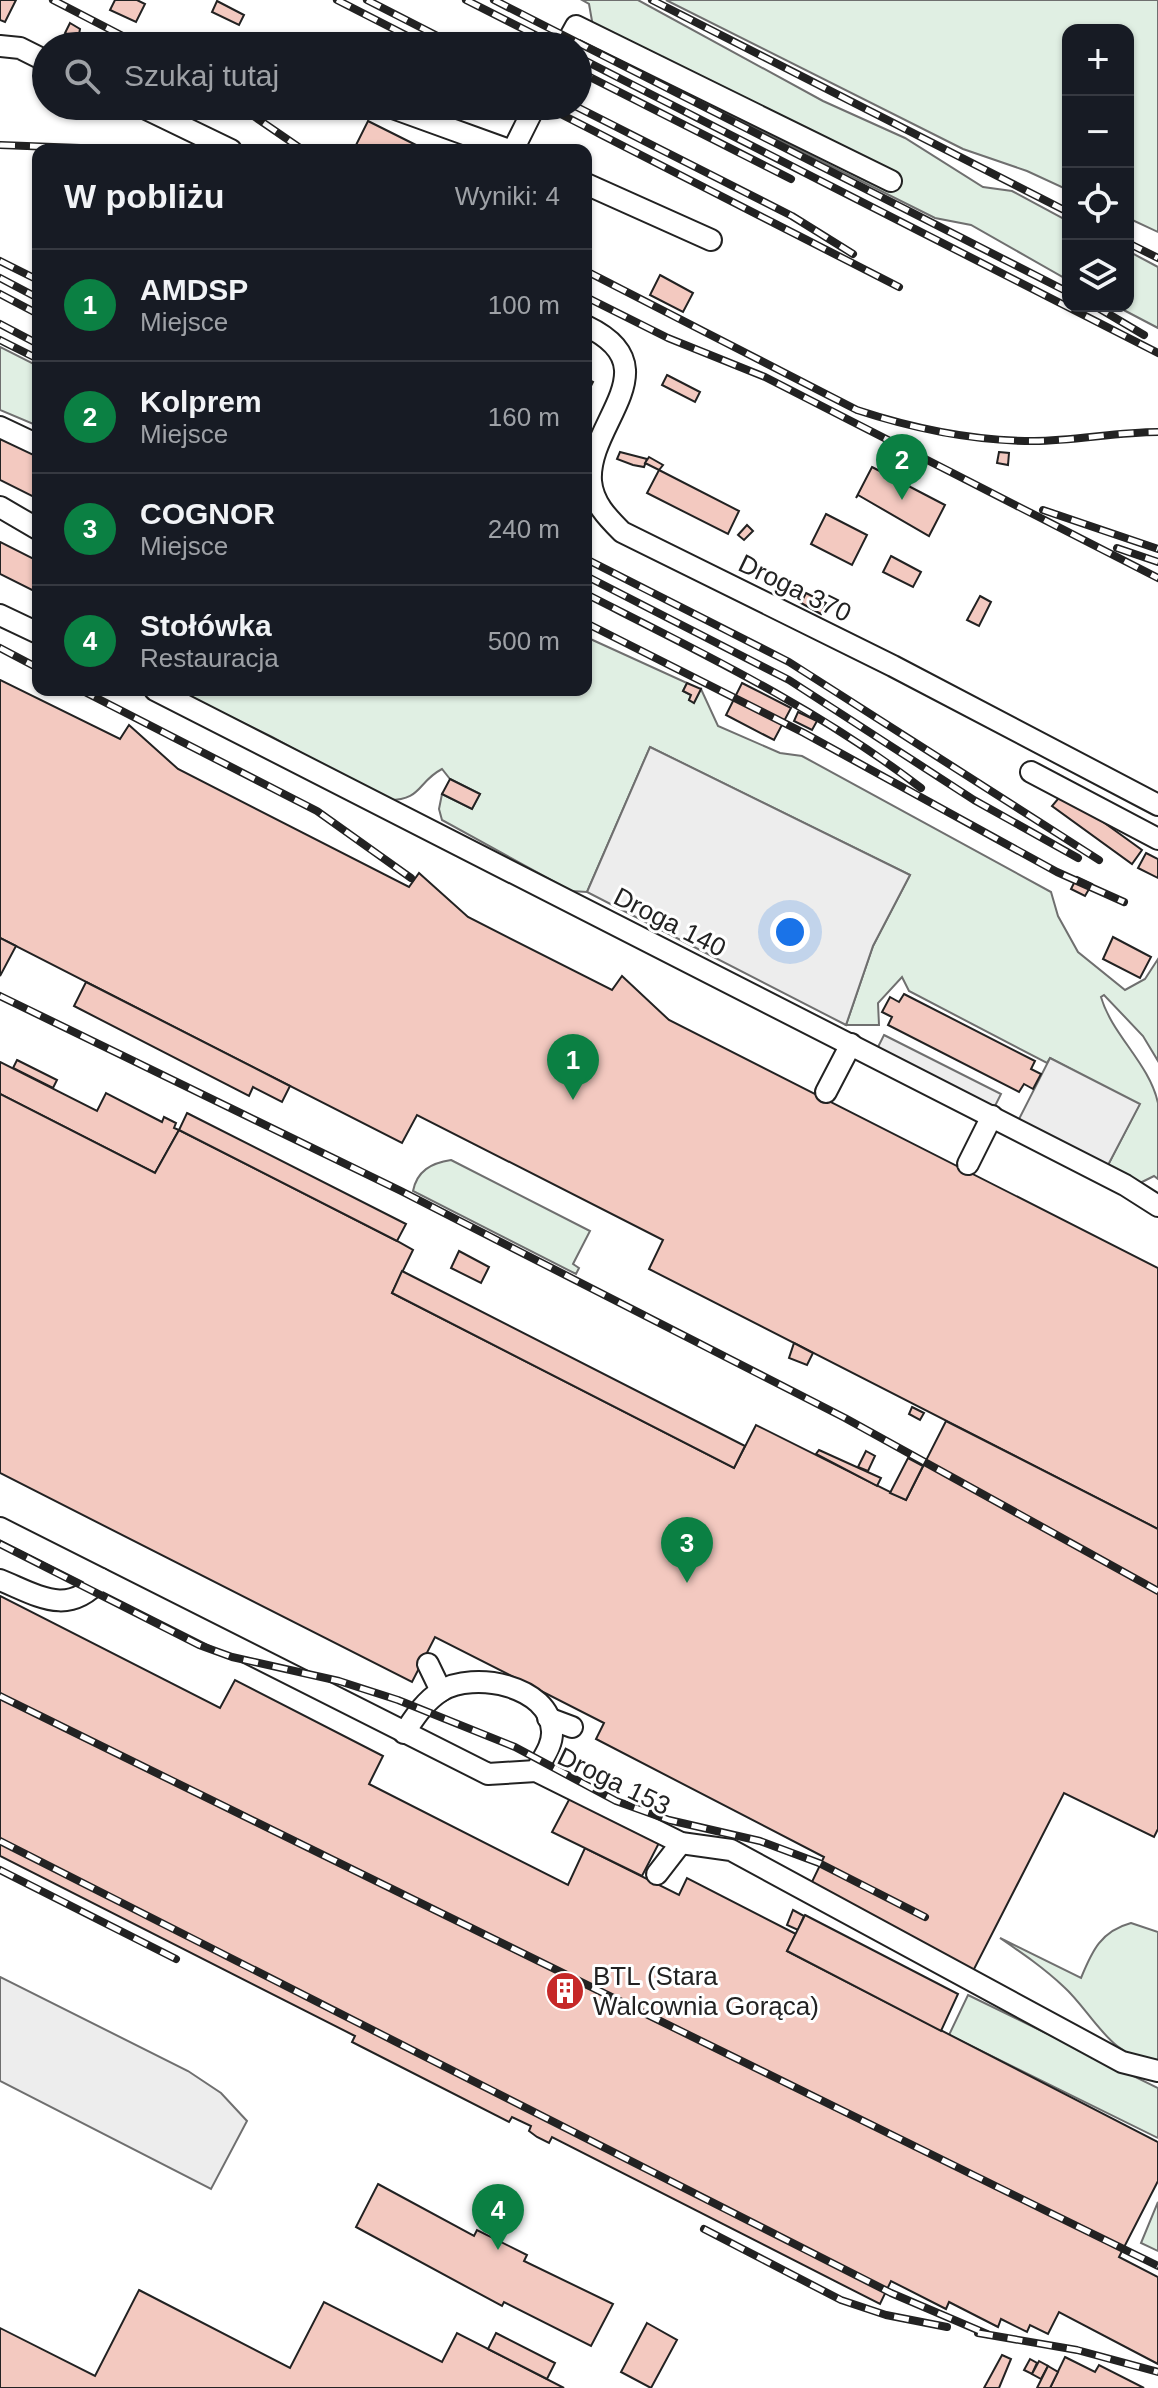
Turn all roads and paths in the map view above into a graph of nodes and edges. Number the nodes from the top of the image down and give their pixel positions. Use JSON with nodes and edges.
{"nodes":[{"id":1,"x":573,"y":32,"type":"edge"},
{"id":2,"x":588,"y":32,"type":"edge"},
{"id":3,"x":592,"y":34,"type":"edge"},
{"id":4,"x":0,"y":46,"type":"edge"},
{"id":5,"x":32,"y":54,"type":"edge"},
{"id":6,"x":169,"y":120,"type":"edge"},
{"id":7,"x":427,"y":120,"type":"edge"},
{"id":8,"x":527,"y":120,"type":"edge"},
{"id":9,"x":219,"y":144,"type":"edge"},
{"id":10,"x":494,"y":144,"type":"edge"},
{"id":11,"x":514,"y":144,"type":"edge"},
{"id":12,"x":891,"y":181,"type":"dead end"},
{"id":13,"x":592,"y":187,"type":"edge"},
{"id":14,"x":711,"y":240,"type":"dead end"},
{"id":15,"x":592,"y":331,"type":"edge"},
{"id":16,"x":0,"y":427,"type":"edge"},
{"id":17,"x":32,"y":442,"type":"edge"},
{"id":18,"x":592,"y":476,"type":"edge"},
{"id":19,"x":592,"y":484,"type":"edge"},
{"id":20,"x":0,"y":507,"type":"edge"},
{"id":21,"x":32,"y":526,"type":"edge"},
{"id":22,"x":0,"y":615,"type":"edge"},
{"id":23,"x":32,"y":630,"type":"edge"},
{"id":24,"x":167,"y":696,"type":"edge"},
{"id":25,"x":1031,"y":772,"type":"dead end"},
{"id":26,"x":1158,"y":805,"type":"edge"},
{"id":27,"x":1158,"y":839,"type":"edge"},
{"id":28,"x":851,"y":1044,"type":"junction"},
{"id":29,"x":826,"y":1092,"type":"dead end"},
{"id":30,"x":992,"y":1116,"type":"junction"},
{"id":31,"x":968,"y":1164,"type":"dead end"},
{"id":32,"x":1158,"y":1206,"type":"edge"},
{"id":33,"x":0,"y":1528,"type":"edge"},
{"id":34,"x":101,"y":1579,"type":"junction"},
{"id":35,"x":0,"y":1580,"type":"edge"},
{"id":36,"x":428,"y":1664,"type":"dead end"},
{"id":37,"x":441,"y":1691,"type":"junction"},
{"id":38,"x":548,"y":1718,"type":"junction"},
{"id":39,"x":572,"y":1727,"type":"dead end"},
{"id":40,"x":404,"y":1733,"type":"junction"},
{"id":41,"x":536,"y":1771,"type":"junction"},
{"id":42,"x":681,"y":1843,"type":"junction"},
{"id":43,"x":657,"y":1874,"type":"dead end"},
{"id":44,"x":1158,"y":2071,"type":"edge"}],
"edges":[{"from":1,"to":2,"type":"lane"},
{"from":3,"to":12,"type":"lane"},
{"from":4,"to":5,"type":"lane"},
{"from":6,"to":9,"type":"lane"},
{"from":7,"to":10,"type":"lane"},
{"from":8,"to":11,"type":"lane"},
{"from":13,"to":14,"type":"lane"},
{"from":15,"to":18,"type":"lane","name":"Droga 370"},
{"from":16,"to":17,"type":"lane"},
{"from":19,"to":26,"type":"lane","name":"Droga 370"},
{"from":20,"to":21,"type":"lane"},
{"from":22,"to":23,"type":"lane"},
{"from":24,"to":28,"type":"lane","name":"Droga 140"},
{"from":25,"to":27,"type":"lane"},
{"from":28,"to":29,"type":"lane"},
{"from":28,"to":30,"type":"lane","name":"Droga 140"},
{"from":30,"to":31,"type":"lane"},
{"from":30,"to":32,"type":"lane","name":"Droga 140"},
{"from":33,"to":34,"type":"lane","name":"Droga 153"},
{"from":34,"to":35,"type":"lane"},
{"from":34,"to":40,"type":"lane","name":"Droga 153"},
{"from":36,"to":37,"type":"lane"},
{"from":37,"to":38,"type":"lane"},
{"from":37,"to":40,"type":"lane"},
{"from":38,"to":39,"type":"lane"},
{"from":38,"to":41,"type":"lane"},
{"from":40,"to":41,"type":"lane","name":"Droga 153"},
{"from":41,"to":42,"type":"lane","name":"Droga 153"},
{"from":42,"to":43,"type":"lane"},
{"from":42,"to":44,"type":"lane","name":"Droga 153"}]}
